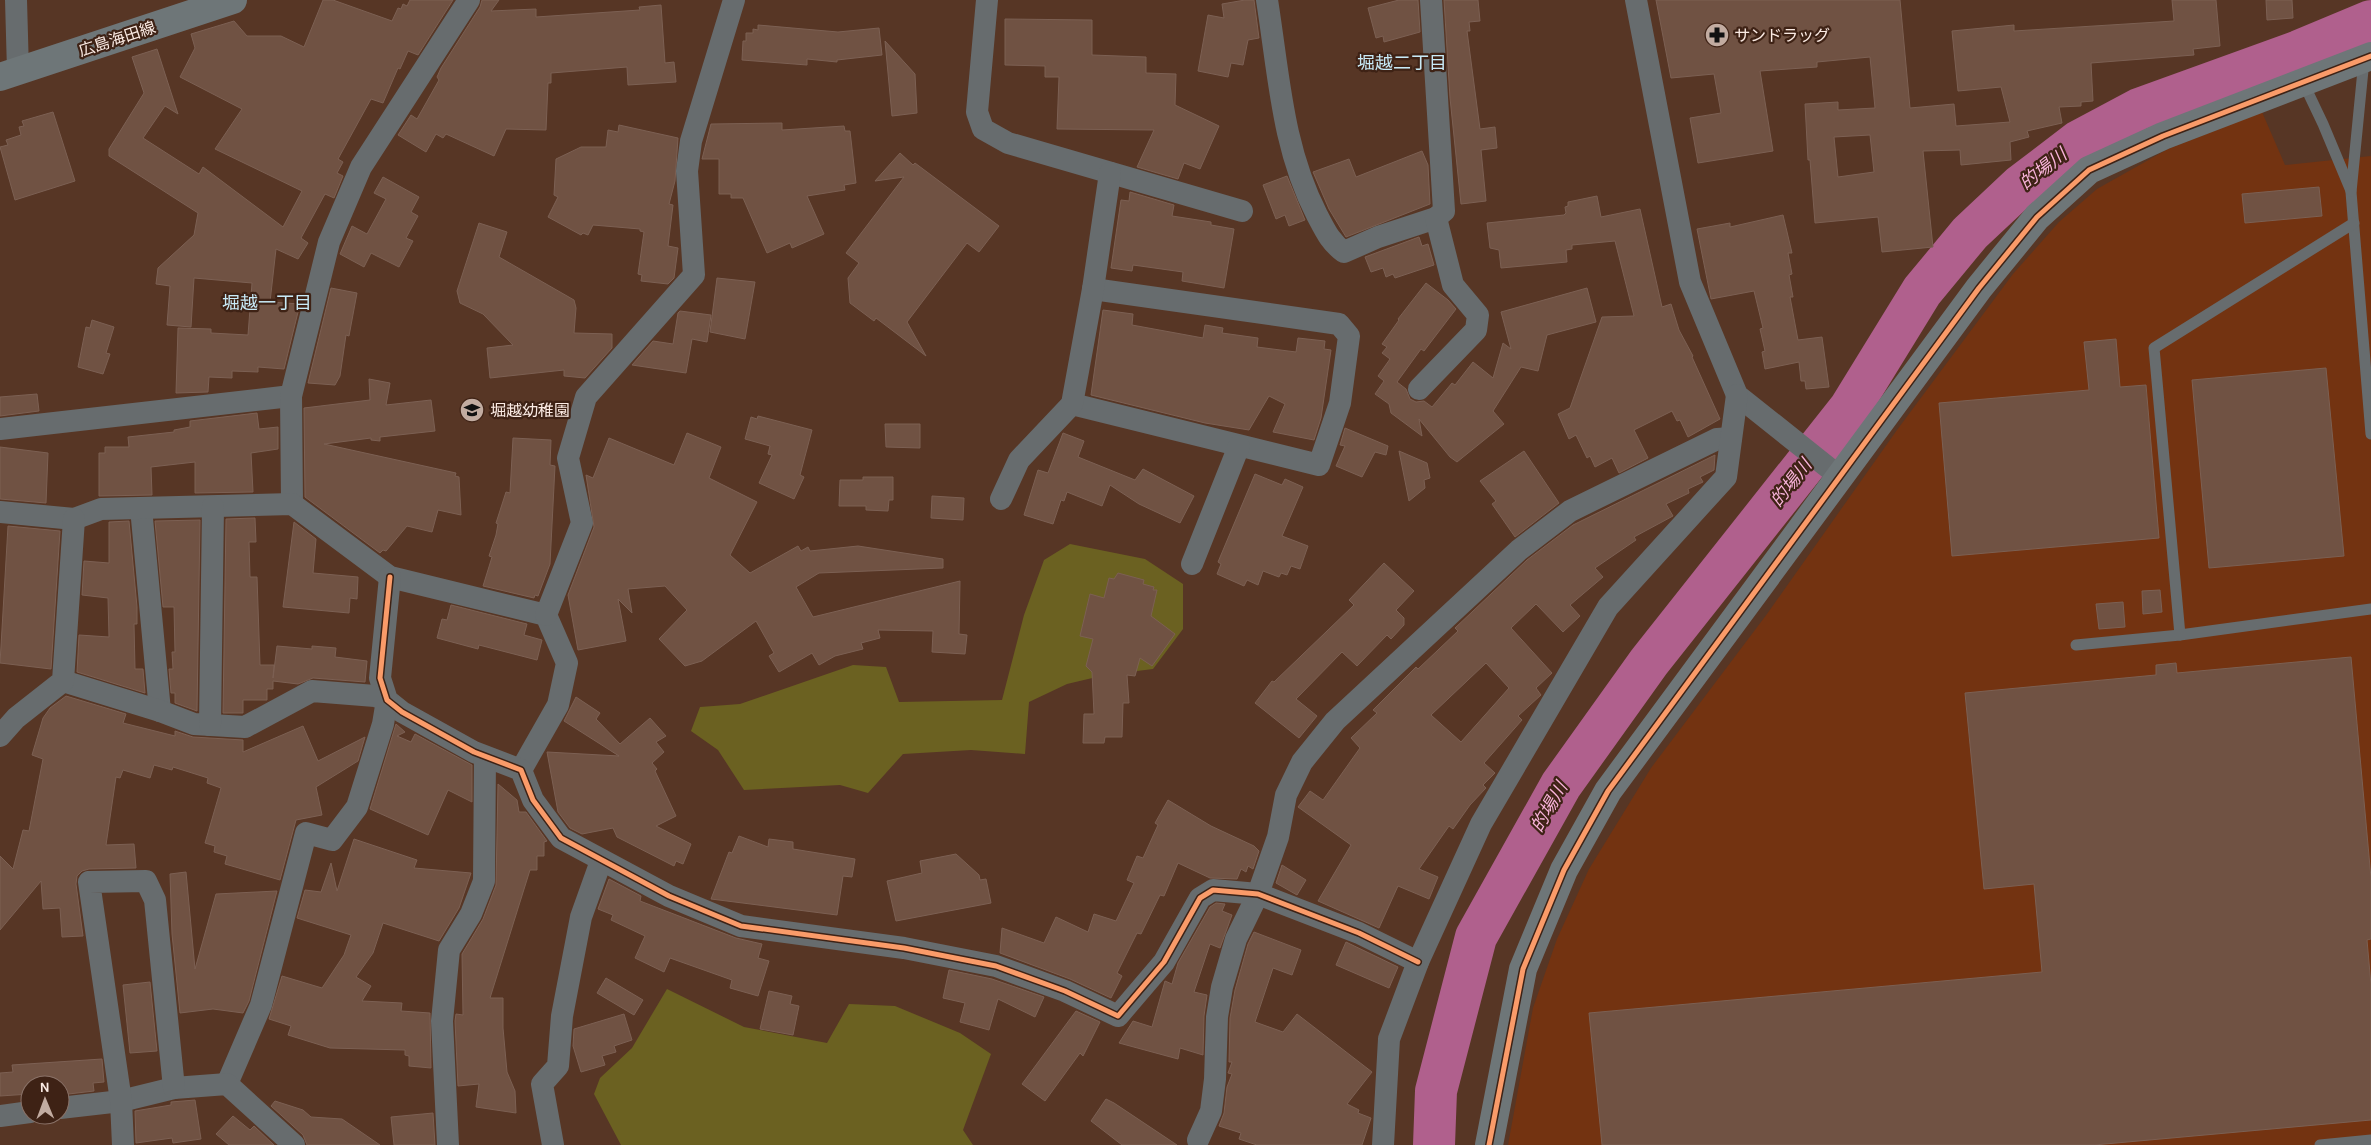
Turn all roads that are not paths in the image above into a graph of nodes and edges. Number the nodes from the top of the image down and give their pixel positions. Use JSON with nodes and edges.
{"nodes":[{"id":1,"x":16,"y":0,"type":"edge"},
{"id":2,"x":233,"y":0,"type":"edge"},
{"id":3,"x":469,"y":0,"type":"edge"},
{"id":4,"x":734,"y":0,"type":"edge"},
{"id":5,"x":988,"y":0,"type":"edge"},
{"id":6,"x":1267,"y":0,"type":"edge"},
{"id":7,"x":1431,"y":0,"type":"edge"},
{"id":8,"x":1636,"y":0,"type":"edge"},
{"id":9,"x":2368,"y":57,"type":"edge"},
{"id":10,"x":9,"y":74,"type":"edge"},
{"id":11,"x":2303,"y":82,"type":"junction"},
{"id":12,"x":1110,"y":173,"type":"junction"},
{"id":13,"x":2351,"y":192,"type":"junction"},
{"id":14,"x":1242,"y":211,"type":"dead end"},
{"id":15,"x":1436,"y":218,"type":"junction"},
{"id":16,"x":2354,"y":224,"type":"junction"},
{"id":17,"x":1093,"y":289,"type":"junction"},
{"id":18,"x":1419,"y":390,"type":"dead end"},
{"id":19,"x":1737,"y":395,"type":"junction"},
{"id":20,"x":291,"y":396,"type":"junction"},
{"id":21,"x":1072,"y":404,"type":"junction"},
{"id":22,"x":0,"y":429,"type":"edge"},
{"id":23,"x":2371,"y":434,"type":"edge"},
{"id":24,"x":1731,"y":438,"type":"junction"},
{"id":25,"x":1239,"y":446,"type":"junction"},
{"id":26,"x":1840,"y":477,"type":"junction"},
{"id":27,"x":1001,"y":499,"type":"dead end"},
{"id":28,"x":292,"y":504,"type":"junction"},
{"id":29,"x":213,"y":507,"type":"junction"},
{"id":30,"x":141,"y":508,"type":"junction"},
{"id":31,"x":0,"y":512,"type":"edge"},
{"id":32,"x":74,"y":519,"type":"junction"},
{"id":33,"x":1192,"y":564,"type":"dead end"},
{"id":34,"x":390,"y":577,"type":"junction"},
{"id":35,"x":2371,"y":609,"type":"edge"},
{"id":36,"x":546,"y":616,"type":"junction"},
{"id":37,"x":2180,"y":635,"type":"junction"},
{"id":38,"x":2076,"y":645,"type":"dead end"},
{"id":39,"x":63,"y":682,"type":"junction"},
{"id":40,"x":387,"y":700,"type":"junction"},
{"id":41,"x":160,"y":711,"type":"junction"},
{"id":42,"x":210,"y":725,"type":"junction"},
{"id":43,"x":0,"y":736,"type":"edge"},
{"id":44,"x":485,"y":756,"type":"junction"},
{"id":45,"x":521,"y":770,"type":"junction"},
{"id":46,"x":601,"y":861,"type":"junction"},
{"id":47,"x":1258,"y":894,"type":"junction"},
{"id":48,"x":1418,"y":962,"type":"junction"},
{"id":49,"x":227,"y":1084,"type":"junction"},
{"id":50,"x":174,"y":1088,"type":"junction"},
{"id":51,"x":120,"y":1101,"type":"junction"},
{"id":52,"x":70,"y":1107,"type":"edge"},
{"id":53,"x":20,"y":1113,"type":"edge"},
{"id":54,"x":0,"y":1116,"type":"edge"},
{"id":55,"x":2371,"y":1140,"type":"edge"},
{"id":56,"x":1201,"y":1143,"type":"edge"},
{"id":57,"x":123,"y":1145,"type":"edge"},
{"id":58,"x":294,"y":1145,"type":"edge"},
{"id":59,"x":448,"y":1145,"type":"edge"},
{"id":60,"x":553,"y":1145,"type":"edge"},
{"id":61,"x":1383,"y":1145,"type":"edge"},
{"id":62,"x":1489,"y":1145,"type":"edge"},
{"id":63,"x":2320,"y":1145,"type":"edge"}],
"edges":[{"from":1,"to":10,"type":"street"},
{"from":2,"to":10,"type":"street","name":"広島海田線"},
{"from":3,"to":20,"type":"street"},
{"from":4,"to":36,"type":"street"},
{"from":5,"to":12,"type":"street"},
{"from":6,"to":15,"type":"street"},
{"from":7,"to":15,"type":"street"},
{"from":8,"to":19,"type":"street"},
{"from":9,"to":11,"type":"street"},
{"from":9,"to":13,"type":"lane"},
{"from":11,"to":13,"type":"lane"},
{"from":11,"to":26,"type":"street"},
{"from":12,"to":14,"type":"street"},
{"from":12,"to":17,"type":"street"},
{"from":13,"to":16,"type":"lane"},
{"from":15,"to":18,"type":"street"},
{"from":16,"to":23,"type":"lane"},
{"from":16,"to":37,"type":"lane"},
{"from":17,"to":21,"type":"street"},
{"from":17,"to":25,"type":"street"},
{"from":19,"to":24,"type":"street"},
{"from":19,"to":26,"type":"street"},
{"from":20,"to":22,"type":"street"},
{"from":20,"to":28,"type":"street"},
{"from":21,"to":25,"type":"street"},
{"from":21,"to":27,"type":"street"},
{"from":24,"to":47,"type":"street"},
{"from":24,"to":48,"type":"street"},
{"from":25,"to":33,"type":"street"},
{"from":26,"to":62,"type":"street"},
{"from":28,"to":29,"type":"street"},
{"from":28,"to":34,"type":"street"},
{"from":29,"to":30,"type":"street"},
{"from":29,"to":42,"type":"street"},
{"from":30,"to":32,"type":"street"},
{"from":30,"to":41,"type":"street"},
{"from":31,"to":32,"type":"street"},
{"from":32,"to":39,"type":"street"},
{"from":34,"to":36,"type":"street"},
{"from":34,"to":40,"type":"street"},
{"from":35,"to":37,"type":"lane"},
{"from":36,"to":45,"type":"street"},
{"from":37,"to":38,"type":"lane"},
{"from":39,"to":41,"type":"street"},
{"from":39,"to":43,"type":"street"},
{"from":40,"to":42,"type":"street"},
{"from":40,"to":44,"type":"street"},
{"from":40,"to":49,"type":"street"},
{"from":41,"to":42,"type":"street"},
{"from":44,"to":45,"type":"street"},
{"from":44,"to":59,"type":"street"},
{"from":45,"to":46,"type":"street"},
{"from":46,"to":47,"type":"street"},
{"from":46,"to":60,"type":"street"},
{"from":47,"to":48,"type":"street"},
{"from":47,"to":56,"type":"street"},
{"from":48,"to":61,"type":"street"},
{"from":49,"to":50,"type":"street"},
{"from":49,"to":58,"type":"street"},
{"from":50,"to":51,"type":"street"},
{"from":50,"to":51,"type":"street"},
{"from":51,"to":52,"type":"street"},
{"from":51,"to":57,"type":"street"},
{"from":53,"to":54,"type":"street"},
{"from":55,"to":63,"type":"lane"}]}
